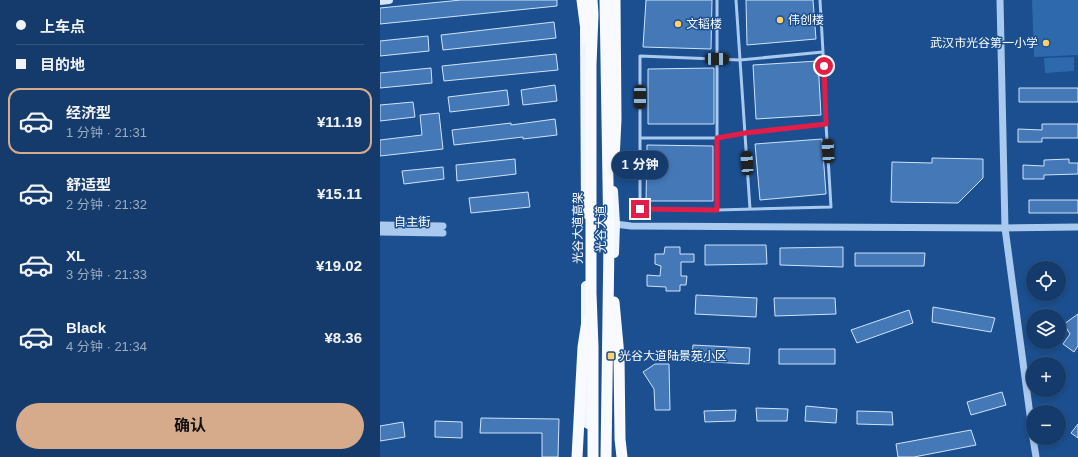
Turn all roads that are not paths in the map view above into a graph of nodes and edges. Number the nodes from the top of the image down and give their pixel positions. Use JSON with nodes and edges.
{"nodes":[{"id":1,"x":389,"y":0,"type":"edge"},
{"id":2,"x":582,"y":0,"type":"edge"},
{"id":3,"x":585,"y":0,"type":"edge"},
{"id":4,"x":592,"y":0,"type":"edge"},
{"id":5,"x":605,"y":0,"type":"edge"},
{"id":6,"x":608,"y":0,"type":"edge"},
{"id":7,"x":615,"y":0,"type":"edge"},
{"id":8,"x":718,"y":0,"type":"edge"},
{"id":9,"x":736,"y":0,"type":"edge"},
{"id":10,"x":820,"y":0,"type":"edge"},
{"id":11,"x":1000,"y":0,"type":"edge"},
{"id":12,"x":380,"y":1,"type":"edge"},
{"id":13,"x":823,"y":52,"type":"junction"},
{"id":14,"x":717,"y":59,"type":"junction"},
{"id":15,"x":740,"y":60,"type":"junction"},
{"id":16,"x":591,"y":65,"type":"junction"},
{"id":17,"x":826,"y":124,"type":"junction"},
{"id":18,"x":745,"y":133,"type":"junction"},
{"id":19,"x":640,"y":138,"type":"junction"},
{"id":20,"x":717,"y":138,"type":"junction"},
{"id":21,"x":613,"y":188,"type":"junction"},
{"id":22,"x":750,"y":209,"type":"junction"},
{"id":23,"x":717,"y":210,"type":"junction"},
{"id":24,"x":615,"y":224,"type":"junction"},
{"id":25,"x":380,"y":225,"type":"edge"},
{"id":26,"x":1078,"y":227,"type":"edge"},
{"id":27,"x":1005,"y":228,"type":"junction"},
{"id":28,"x":380,"y":232,"type":"edge"},
{"id":29,"x":609,"y":242,"type":"junction"},
{"id":30,"x":591,"y":293,"type":"junction"},
{"id":31,"x":1029,"y":405,"type":"edge"},
{"id":32,"x":1034,"y":445,"type":"edge"},
{"id":33,"x":577,"y":457,"type":"edge"},
{"id":34,"x":591,"y":457,"type":"edge"},
{"id":35,"x":606,"y":457,"type":"edge"},
{"id":36,"x":612,"y":457,"type":"edge"},
{"id":37,"x":616,"y":457,"type":"edge"},
{"id":38,"x":622,"y":457,"type":"edge"},
{"id":39,"x":1036,"y":457,"type":"edge"}],
"edges":[{"from":1,"to":12,"type":"main road"},
{"from":2,"to":16,"type":"highway"},
{"from":3,"to":34,"type":"main road","name":"光谷大道"},
{"from":4,"to":16,"type":"highway","name":"光谷大道高架"},
{"from":5,"to":29,"type":"highway"},
{"from":6,"to":21,"type":"main road","name":"光谷大道"},
{"from":7,"to":21,"type":"highway"},
{"from":8,"to":14,"type":"lane"},
{"from":9,"to":15,"type":"lane"},
{"from":10,"to":13,"type":"lane"},
{"from":11,"to":27,"type":"street"},
{"from":13,"to":15,"type":"lane"},
{"from":13,"to":17,"type":"lane"},
{"from":14,"to":15,"type":"lane"},
{"from":14,"to":19,"type":"lane"},
{"from":14,"to":20,"type":"lane"},
{"from":15,"to":18,"type":"lane"},
{"from":16,"to":30,"type":"highway","name":"光谷大道高架"},
{"from":17,"to":18,"type":"lane"},
{"from":17,"to":22,"type":"lane"},
{"from":18,"to":20,"type":"lane"},
{"from":18,"to":22,"type":"lane"},
{"from":19,"to":20,"type":"lane"},
{"from":19,"to":23,"type":"lane"},
{"from":20,"to":23,"type":"lane"},
{"from":21,"to":24,"type":"main road","name":"光谷大道"},
{"from":22,"to":23,"type":"lane"},
{"from":24,"to":27,"type":"street"},
{"from":24,"to":36,"type":"main road","name":"光谷大道"},
{"from":25,"to":28,"type":"street","name":"自主街"},
{"from":26,"to":27,"type":"street"},
{"from":27,"to":31,"type":"street"},
{"from":29,"to":35,"type":"highway"},
{"from":29,"to":37,"type":"highway"},
{"from":29,"to":38,"type":"highway"},
{"from":30,"to":33,"type":"highway"},
{"from":30,"to":34,"type":"highway","name":"光谷大道高架"},
{"from":32,"to":39,"type":"street"}]}
